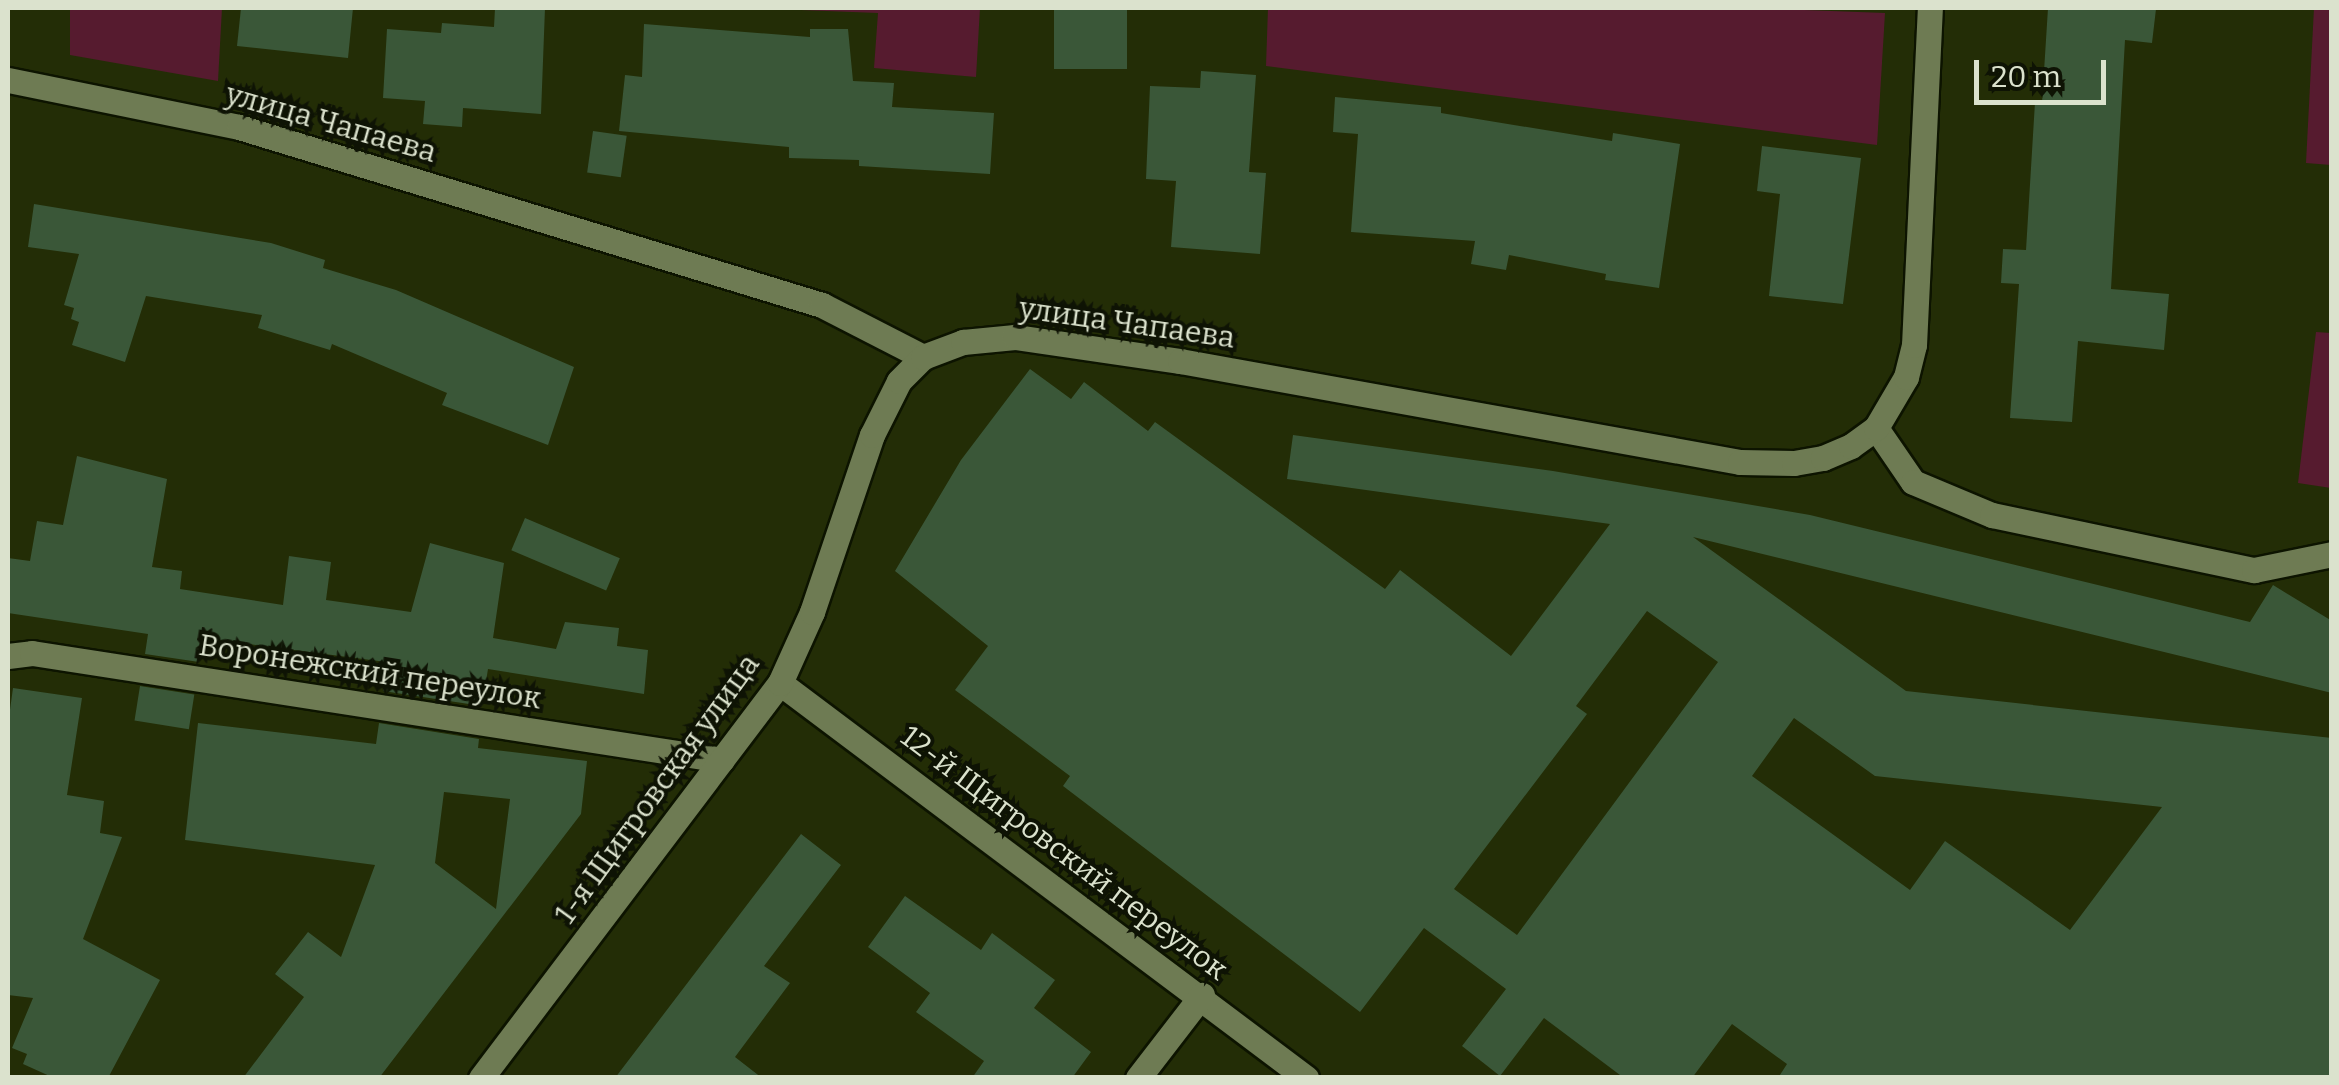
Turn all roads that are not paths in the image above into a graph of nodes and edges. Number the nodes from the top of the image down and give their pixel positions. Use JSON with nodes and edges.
{"nodes":[{"id":1,"x":1930,"y":8,"type":"edge"},
{"id":2,"x":8,"y":80,"type":"edge"},
{"id":3,"x":922,"y":357,"type":"junction"},
{"id":4,"x":1876,"y":428,"type":"junction"},
{"id":5,"x":2332,"y":554,"type":"edge"},
{"id":6,"x":8,"y":656,"type":"edge"},
{"id":7,"x":780,"y":683,"type":"junction"},
{"id":8,"x":722,"y":760,"type":"junction"},
{"id":9,"x":1202,"y":995,"type":"junction"},
{"id":10,"x":481,"y":1078,"type":"edge"},
{"id":11,"x":1138,"y":1078,"type":"edge"},
{"id":12,"x":1306,"y":1078,"type":"edge"}],
"edges":[{"from":1,"to":4,"type":"street","name":"улица Чапаева"},
{"from":2,"to":3,"type":"street","name":"улица Чапаева"},
{"from":3,"to":4,"type":"street","name":"улица Чапаева"},
{"from":3,"to":7,"type":"street","name":"1-я Щигровская улица"},
{"from":4,"to":5,"type":"street"},
{"from":6,"to":8,"type":"street","name":"Воронежский переулок"},
{"from":7,"to":8,"type":"street","name":"1-я Щигровская улица"},
{"from":7,"to":9,"type":"street","name":"12-й Щигровский переулок"},
{"from":8,"to":10,"type":"street","name":"1-я Щигровская улица"},
{"from":9,"to":11,"type":"street"},
{"from":9,"to":12,"type":"street","name":"12-й Щигровский переулок"}]}
